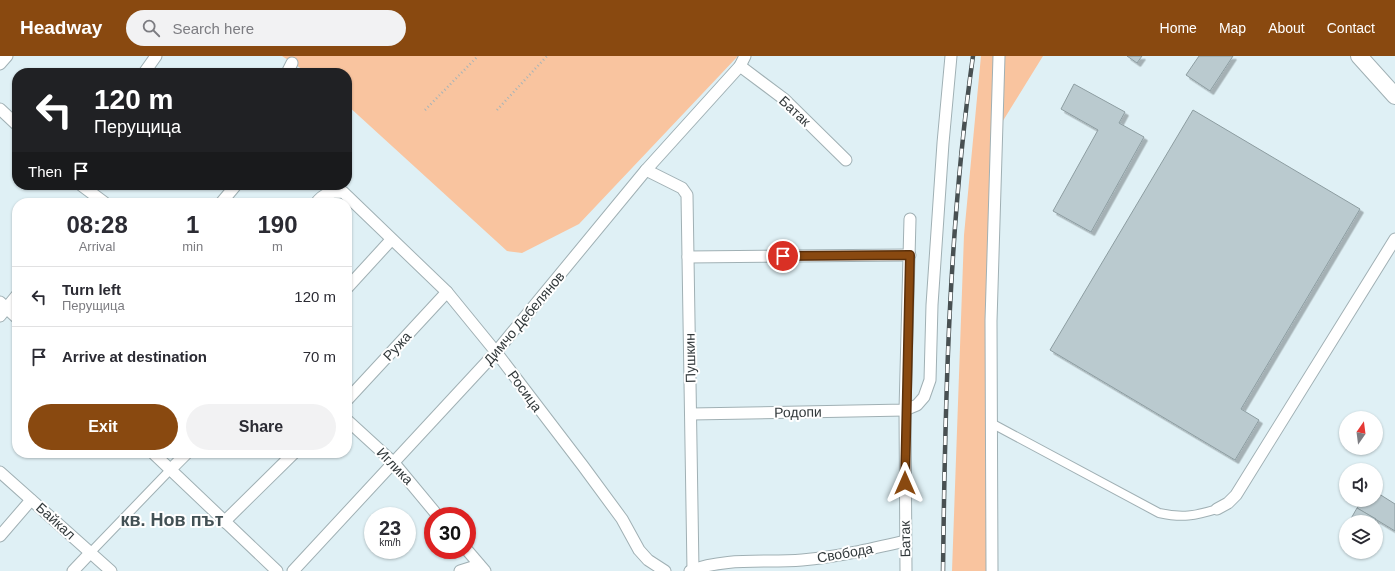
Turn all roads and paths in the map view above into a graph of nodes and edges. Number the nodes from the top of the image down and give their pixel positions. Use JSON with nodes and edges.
{"nodes":[{"id":1,"x":7,"y":56,"type":"edge"},
{"id":2,"x":156,"y":56,"type":"edge"},
{"id":3,"x":478,"y":56,"type":"edge"},
{"id":4,"x":547,"y":56,"type":"edge"},
{"id":5,"x":951,"y":56,"type":"edge"},
{"id":6,"x":999,"y":56,"type":"edge"},
{"id":7,"x":1359,"y":56,"type":"edge"},
{"id":8,"x":742,"y":61,"type":"edge"},
{"id":9,"x":292,"y":63,"type":"dead end"},
{"id":10,"x":0,"y":64,"type":"edge"},
{"id":11,"x":148,"y":68,"type":"edge"},
{"id":12,"x":290,"y":68,"type":"edge"},
{"id":13,"x":1395,"y":96,"type":"edge"},
{"id":14,"x":0,"y":109,"type":"edge"},
{"id":15,"x":425,"y":110,"type":"dead end"},
{"id":16,"x":497,"y":110,"type":"dead end"},
{"id":17,"x":12,"y":120,"type":"edge"},
{"id":18,"x":846,"y":160,"type":"dead end"},
{"id":19,"x":646,"y":170,"type":"junction"},
{"id":20,"x":88,"y":190,"type":"edge"},
{"id":21,"x":232,"y":190,"type":"edge"},
{"id":22,"x":99,"y":198,"type":"edge"},
{"id":23,"x":225,"y":198,"type":"edge"},
{"id":24,"x":320,"y":198,"type":"edge"},
{"id":25,"x":349,"y":198,"type":"edge"},
{"id":26,"x":352,"y":201,"type":"edge"},
{"id":27,"x":910,"y":219,"type":"dead end"},
{"id":28,"x":1395,"y":239,"type":"edge"},
{"id":29,"x":392,"y":240,"type":"junction"},
{"id":30,"x":910,"y":255,"type":"junction"},
{"id":31,"x":688,"y":257,"type":"junction"},
{"id":32,"x":352,"y":283,"type":"edge"},
{"id":33,"x":447,"y":292,"type":"junction"},
{"id":34,"x":12,"y":299,"type":"edge"},
{"id":35,"x":2,"y":308,"type":"edge"},
{"id":36,"x":12,"y":315,"type":"edge"},
{"id":37,"x":496,"y":352,"type":"junction"},
{"id":38,"x":352,"y":395,"type":"edge"},
{"id":39,"x":905,"y":410,"type":"junction"},
{"id":40,"x":691,"y":414,"type":"junction"},
{"id":41,"x":991,"y":423,"type":"junction"},
{"id":42,"x":352,"y":425,"type":"edge"},
{"id":43,"x":157,"y":458,"type":"edge"},
{"id":44,"x":182,"y":458,"type":"edge"},
{"id":45,"x":289,"y":458,"type":"edge"},
{"id":46,"x":394,"y":463,"type":"junction"},
{"id":47,"x":170,"y":470,"type":"junction"},
{"id":48,"x":0,"y":472,"type":"edge"},
{"id":49,"x":32,"y":500,"type":"junction"},
{"id":50,"x":431,"y":507,"type":"edge"},
{"id":51,"x":1217,"y":509,"type":"joint"},
{"id":52,"x":224,"y":522,"type":"junction"},
{"id":53,"x":0,"y":536,"type":"edge"},
{"id":54,"x":905,"y":541,"type":"junction"},
{"id":55,"x":91,"y":552,"type":"junction"},
{"id":56,"x":474,"y":559,"type":"edge"},
{"id":57,"x":482,"y":568,"type":"edge"},
{"id":58,"x":691,"y":570,"type":"edge"},
{"id":59,"x":73,"y":571,"type":"edge"},
{"id":60,"x":111,"y":571,"type":"edge"},
{"id":61,"x":277,"y":571,"type":"edge"},
{"id":62,"x":293,"y":571,"type":"edge"},
{"id":63,"x":460,"y":571,"type":"edge"},
{"id":64,"x":665,"y":571,"type":"edge"},
{"id":65,"x":906,"y":571,"type":"edge"},
{"id":66,"x":992,"y":571,"type":"edge"}],
"edges":[{"from":1,"to":10,"type":"street"},
{"from":2,"to":11,"type":"street"},
{"from":3,"to":15,"type":"path"},
{"from":4,"to":16,"type":"path"},
{"from":5,"to":39,"type":"street"},
{"from":6,"to":41,"type":"street"},
{"from":7,"to":13,"type":"main road"},
{"from":8,"to":18,"type":"street","name":"Батак"},
{"from":8,"to":19,"type":"street","name":"Димчо Дебелянов"},
{"from":9,"to":12,"type":"street"},
{"from":14,"to":17,"type":"street"},
{"from":19,"to":31,"type":"street","name":"Пушкин"},
{"from":19,"to":37,"type":"street","name":"Димчо Дебелянов"},
{"from":20,"to":22,"type":"street"},
{"from":21,"to":23,"type":"street"},
{"from":24,"to":25,"type":"street","name":"Росица"},
{"from":26,"to":29,"type":"street","name":"Росица"},
{"from":27,"to":30,"type":"street","name":"Батак"},
{"from":28,"to":51,"type":"street"},
{"from":29,"to":32,"type":"street"},
{"from":29,"to":33,"type":"street","name":"Росица"},
{"from":30,"to":31,"type":"street"},
{"from":30,"to":39,"type":"street","name":"Батак"},
{"from":31,"to":40,"type":"street","name":"Пушкин"},
{"from":33,"to":37,"type":"street","name":"Росица"},
{"from":33,"to":38,"type":"street","name":"Ружа"},
{"from":34,"to":35,"type":"street"},
{"from":35,"to":36,"type":"street"},
{"from":37,"to":46,"type":"street","name":"Димчо Дебелянов"},
{"from":37,"to":64,"type":"street","name":"Росица"},
{"from":39,"to":40,"type":"street","name":"Родопи"},
{"from":39,"to":54,"type":"street","name":"Батак"},
{"from":40,"to":58,"type":"street","name":"Пушкин"},
{"from":41,"to":51,"type":"street"},
{"from":41,"to":66,"type":"street"},
{"from":42,"to":46,"type":"street","name":"Иглика"},
{"from":43,"to":47,"type":"street"},
{"from":44,"to":47,"type":"street"},
{"from":45,"to":52,"type":"street"},
{"from":46,"to":50,"type":"street","name":"Иглика"},
{"from":46,"to":62,"type":"street","name":"Димчо Дебелянов"},
{"from":47,"to":52,"type":"street"},
{"from":47,"to":55,"type":"street"},
{"from":48,"to":49,"type":"street","name":"Байкал"},
{"from":49,"to":53,"type":"street"},
{"from":49,"to":55,"type":"street","name":"Байкал"},
{"from":52,"to":61,"type":"street"},
{"from":54,"to":58,"type":"street","name":"Свобода"},
{"from":54,"to":65,"type":"street","name":"Батак"},
{"from":55,"to":59,"type":"street"},
{"from":55,"to":60,"type":"street","name":"Байкал"},
{"from":56,"to":57,"type":"street"},
{"from":57,"to":63,"type":"street"}]}
